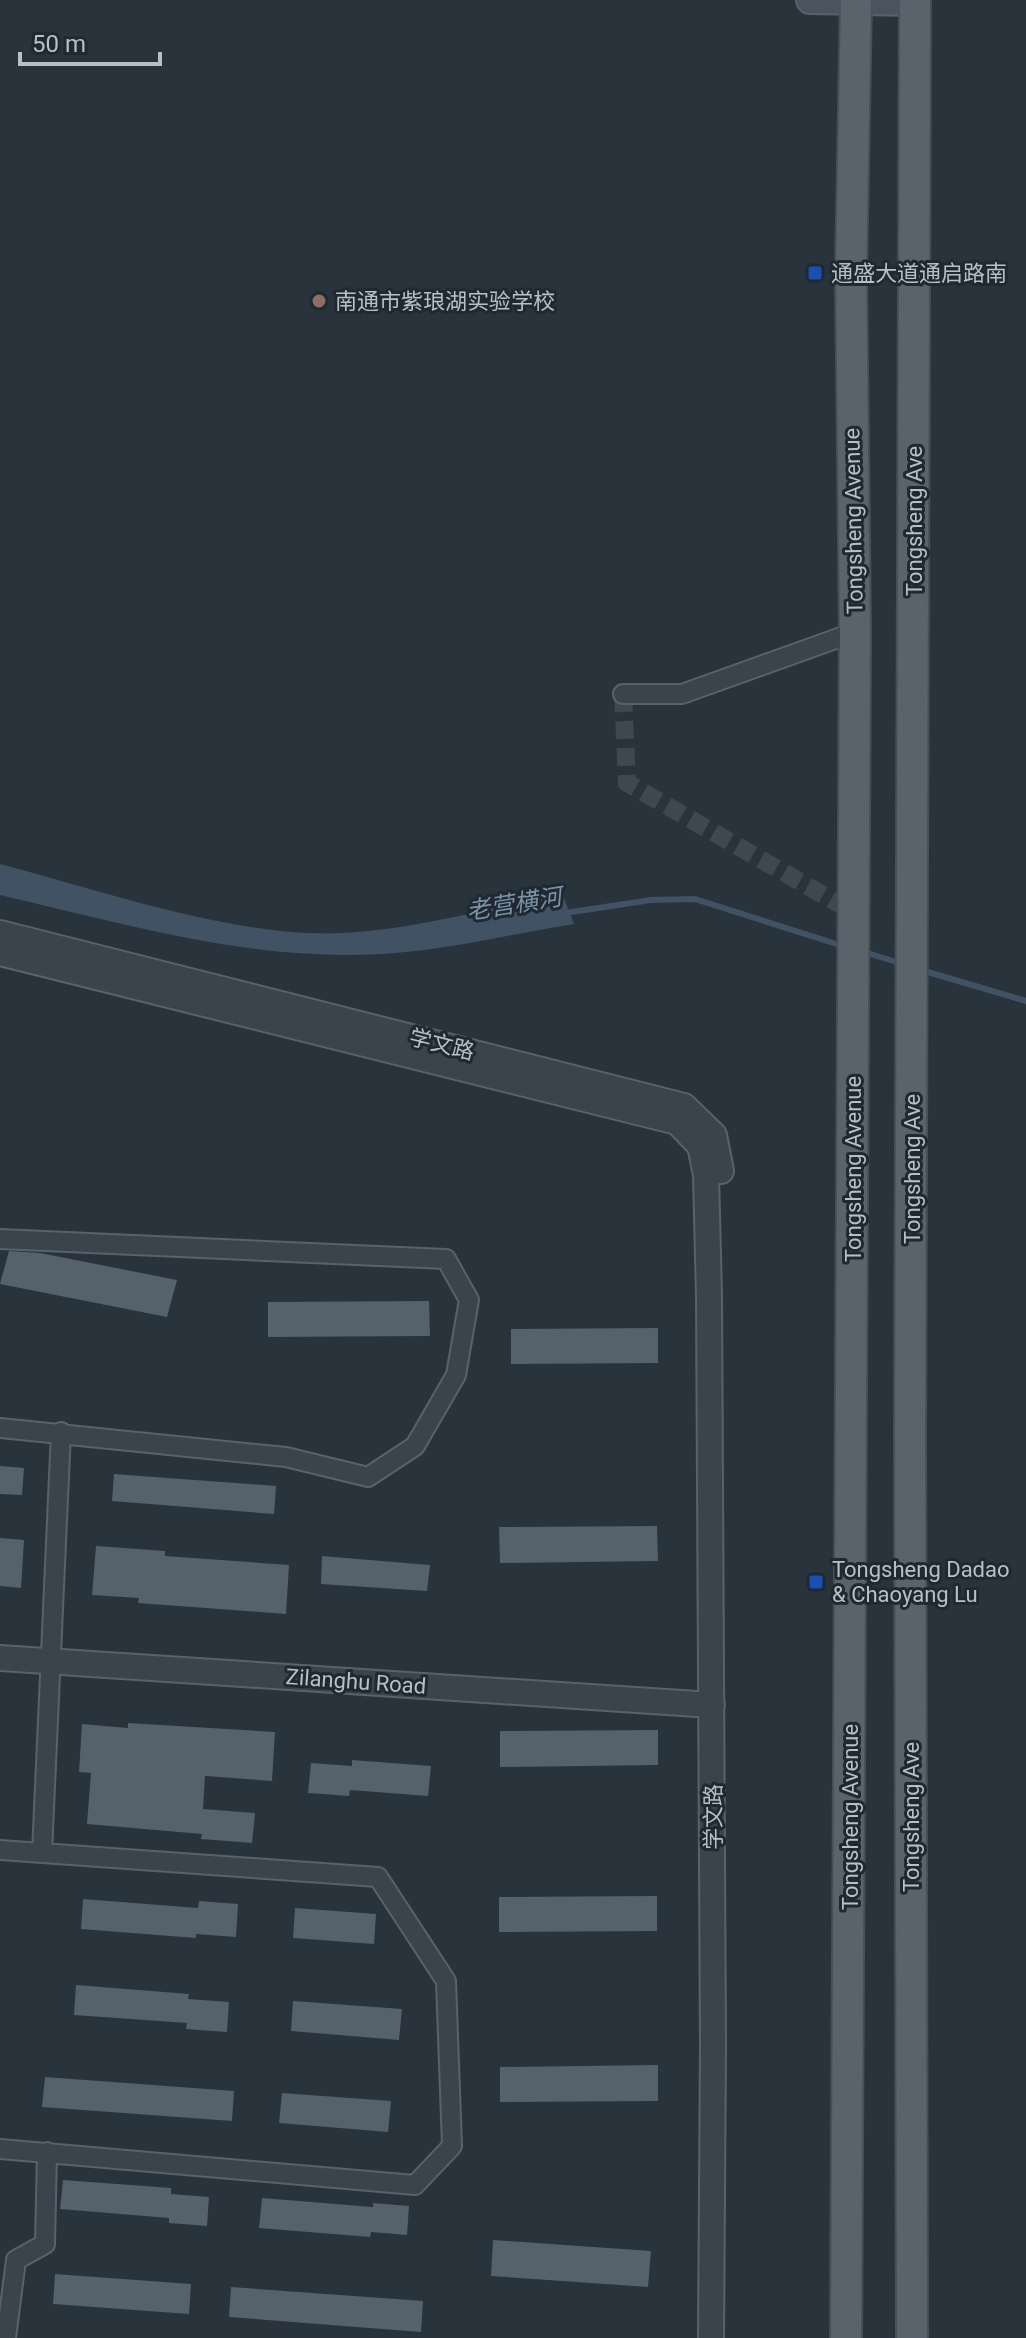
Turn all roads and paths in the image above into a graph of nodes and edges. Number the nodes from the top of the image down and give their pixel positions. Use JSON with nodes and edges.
{"nodes":[{"id":1,"x":810,"y":0,"type":"edge"},
{"id":2,"x":856,"y":0,"type":"edge"},
{"id":3,"x":915,"y":1,"type":"edge"},
{"id":4,"x":855,"y":632,"type":"junction"},
{"id":5,"x":623,"y":694,"type":"dead end"},
{"id":6,"x":0,"y":933,"type":"edge"},
{"id":7,"x":0,"y":953,"type":"edge"},
{"id":8,"x":0,"y":1239,"type":"edge"},
{"id":9,"x":709,"y":1296,"type":"junction"},
{"id":10,"x":0,"y":1428,"type":"edge"},
{"id":11,"x":61,"y":1432,"type":"junction"},
{"id":12,"x":0,"y":1658,"type":"edge"},
{"id":13,"x":51,"y":1661,"type":"junction"},
{"id":14,"x":712,"y":1705,"type":"junction"},
{"id":15,"x":0,"y":1850,"type":"edge"},
{"id":16,"x":42,"y":1853,"type":"junction"},
{"id":17,"x":0,"y":2149,"type":"edge"},
{"id":18,"x":47,"y":2152,"type":"junction"},
{"id":19,"x":6,"y":2338,"type":"edge"},
{"id":20,"x":711,"y":2338,"type":"edge"},
{"id":21,"x":846,"y":2338,"type":"edge"},
{"id":22,"x":912,"y":2338,"type":"edge"}],
"edges":[{"from":1,"to":2,"type":"main road"},
{"from":2,"to":3,"type":"main road"},
{"from":2,"to":4,"type":"main road","name":"Tongsheng Avenue"},
{"from":3,"to":22,"type":"main road","name":"Tongsheng Ave"},
{"from":4,"to":5,"type":"street"},
{"from":4,"to":21,"type":"main road","name":"Tongsheng Avenue"},
{"from":6,"to":9,"type":"street","name":"学文路"},
{"from":7,"to":9,"type":"street","name":"学文路"},
{"from":8,"to":11,"type":"street"},
{"from":9,"to":14,"type":"street","name":"学文路"},
{"from":10,"to":11,"type":"street"},
{"from":11,"to":13,"type":"street"},
{"from":12,"to":13,"type":"street","name":"Zilanghu Road"},
{"from":13,"to":14,"type":"street","name":"Zilanghu Road"},
{"from":13,"to":16,"type":"street"},
{"from":14,"to":20,"type":"street","name":"学文路"},
{"from":15,"to":16,"type":"street"},
{"from":16,"to":18,"type":"street"},
{"from":17,"to":18,"type":"street"},
{"from":18,"to":19,"type":"street"}]}
